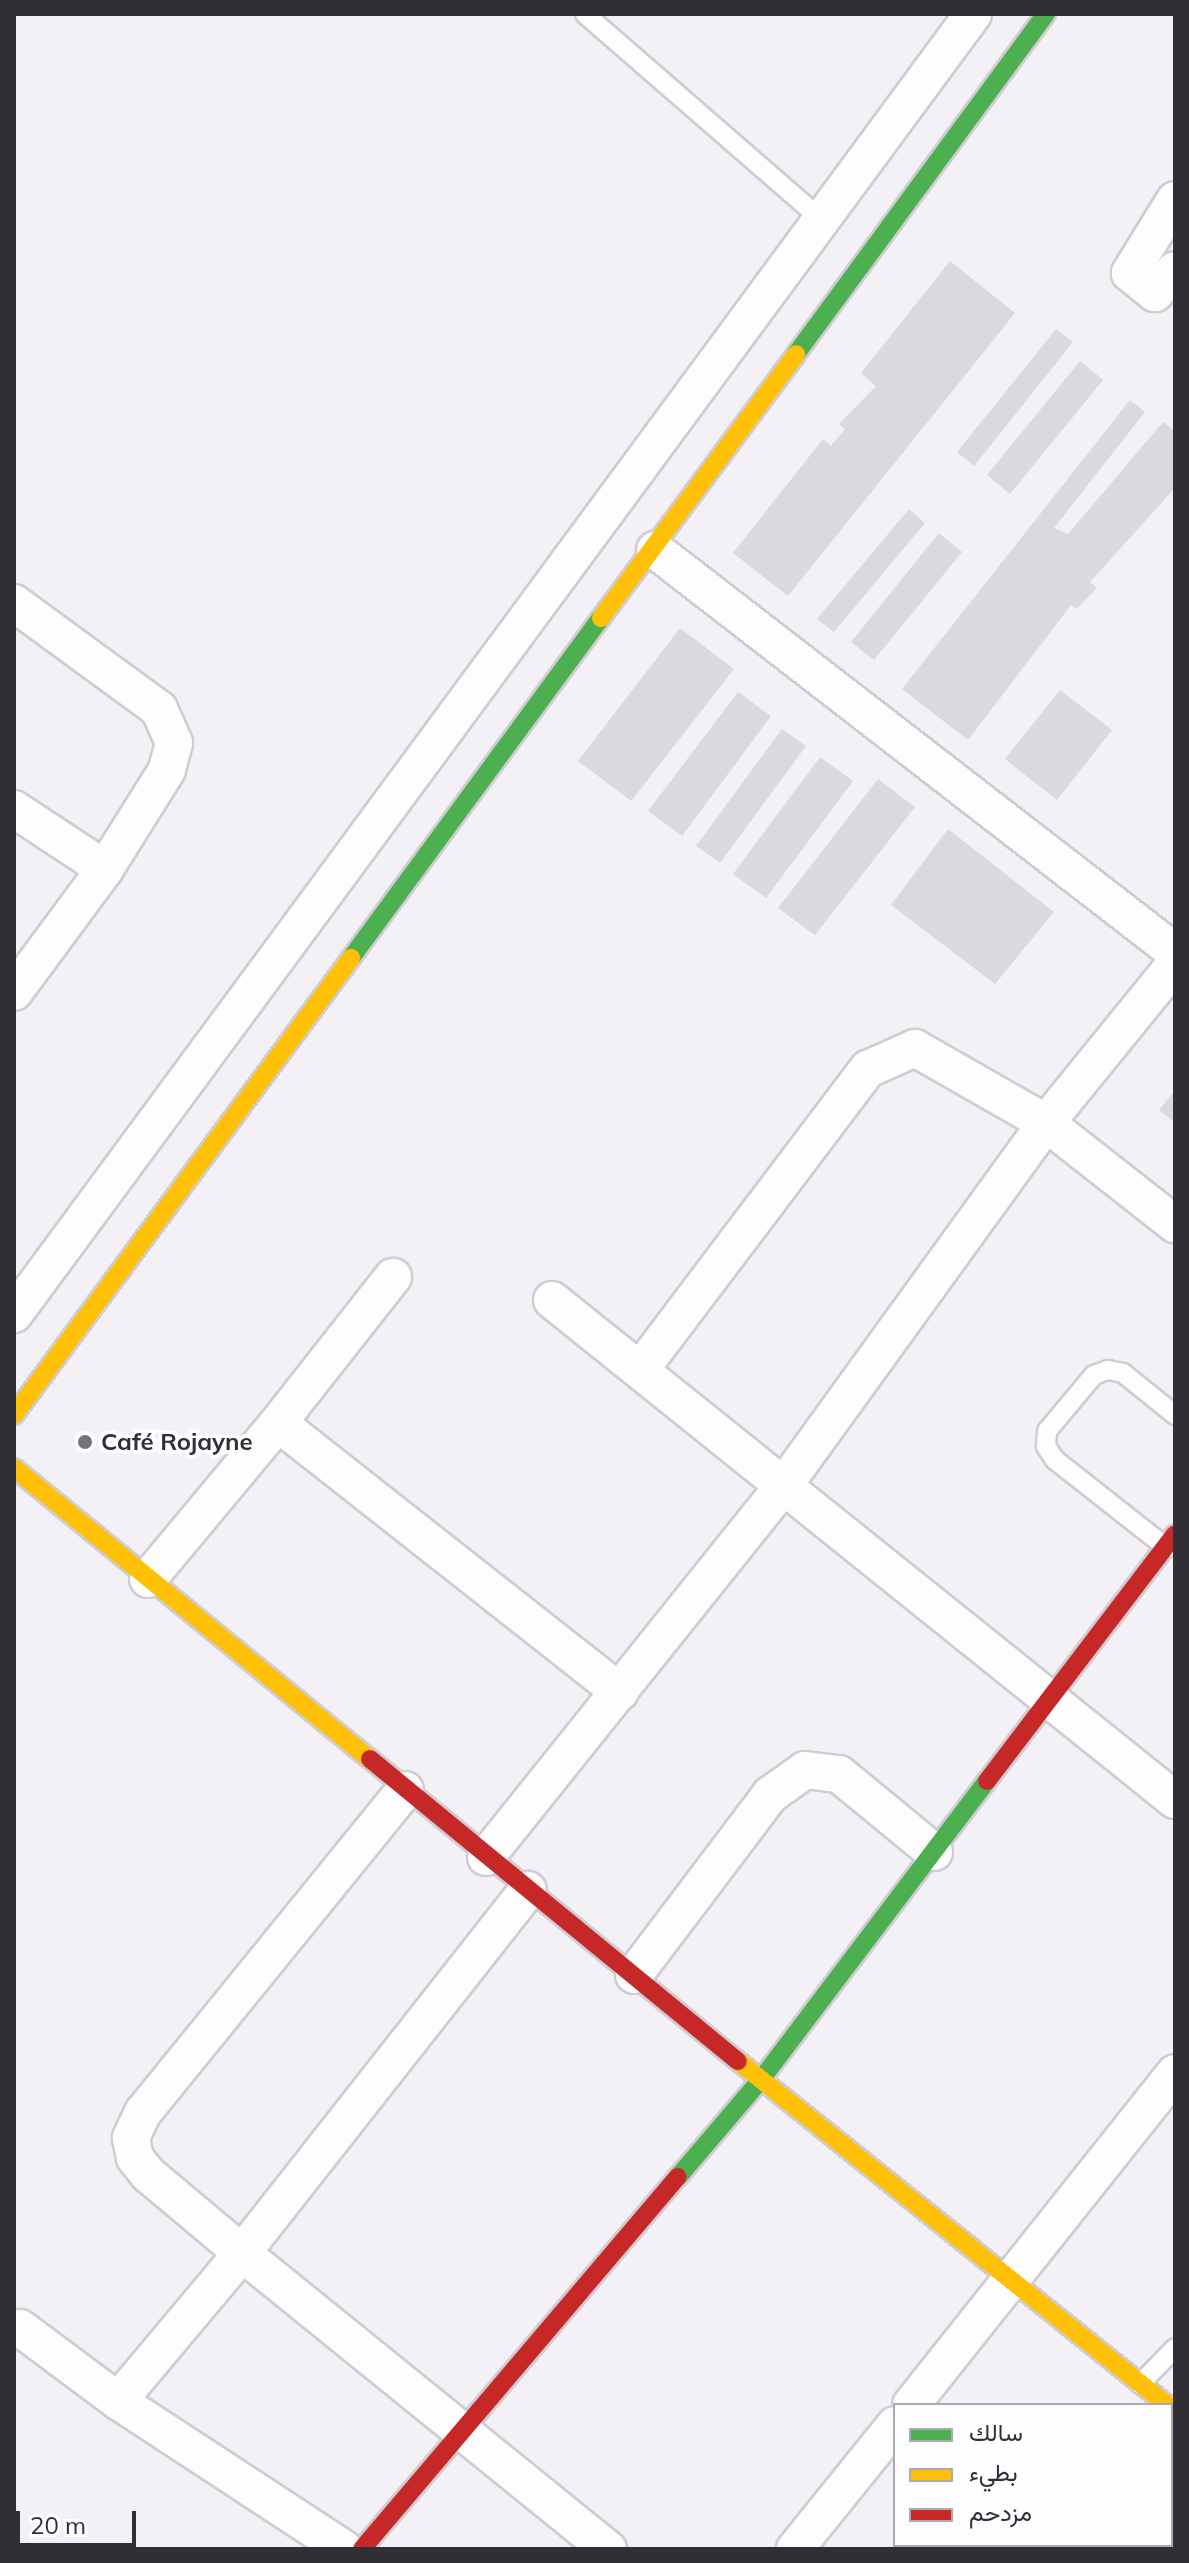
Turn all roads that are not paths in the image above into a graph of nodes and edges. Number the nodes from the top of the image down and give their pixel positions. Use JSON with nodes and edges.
{"nodes":[{"id":1,"x":585,"y":14,"type":"edge"},
{"id":2,"x":973,"y":14,"type":"edge"},
{"id":3,"x":1046,"y":14,"type":"edge"},
{"id":4,"x":1175,"y":200,"type":"edge"},
{"id":5,"x":821,"y":219,"type":"junction"},
{"id":6,"x":1175,"y":270,"type":"edge"},
{"id":7,"x":655,"y":550,"type":"junction"},
{"id":8,"x":14,"y":603,"type":"edge"},
{"id":9,"x":14,"y":809,"type":"edge"},
{"id":10,"x":105,"y":869,"type":"junction"},
{"id":11,"x":1175,"y":952,"type":"edge"},
{"id":12,"x":1175,"y":964,"type":"edge"},
{"id":13,"x":14,"y":992,"type":"edge"},
{"id":14,"x":1046,"y":1123,"type":"junction"},
{"id":15,"x":1175,"y":1224,"type":"edge"},
{"id":16,"x":393,"y":1277,"type":"dead end"},
{"id":17,"x":552,"y":1300,"type":"dead end"},
{"id":18,"x":14,"y":1314,"type":"edge"},
{"id":19,"x":640,"y":1370,"type":"junction"},
{"id":20,"x":14,"y":1415,"type":"edge"},
{"id":21,"x":1175,"y":1415,"type":"edge"},
{"id":22,"x":278,"y":1423,"type":"junction"},
{"id":23,"x":14,"y":1468,"type":"edge"},
{"id":24,"x":784,"y":1485,"type":"junction"},
{"id":25,"x":1172,"y":1546,"type":"edge"},
{"id":26,"x":148,"y":1579,"type":"junction"},
{"id":27,"x":620,"y":1692,"type":"junction"},
{"id":28,"x":1052,"y":1696,"type":"junction"},
{"id":29,"x":405,"y":1790,"type":"junction"},
{"id":30,"x":1175,"y":1800,"type":"edge"},
{"id":31,"x":934,"y":1852,"type":"junction"},
{"id":32,"x":486,"y":1857,"type":"junction"},
{"id":33,"x":528,"y":1890,"type":"junction"},
{"id":34,"x":634,"y":1975,"type":"junction"},
{"id":35,"x":1175,"y":2073,"type":"edge"},
{"id":36,"x":763,"y":2077,"type":"junction"},
{"id":37,"x":242,"y":2253,"type":"junction"},
{"id":38,"x":1009,"y":2283,"type":"junction"},
{"id":39,"x":20,"y":2328,"type":"dead end"},
{"id":40,"x":1175,"y":2348,"type":"edge"},
{"id":41,"x":1140,"y":2384,"type":"junction"},
{"id":42,"x":118,"y":2401,"type":"junction"},
{"id":43,"x":913,"y":2403,"type":"edge"},
{"id":44,"x":1165,"y":2403,"type":"edge"},
{"id":45,"x":893,"y":2427,"type":"edge"},
{"id":46,"x":464,"y":2430,"type":"junction"},
{"id":47,"x":344,"y":2549,"type":"edge"},
{"id":48,"x":362,"y":2549,"type":"edge"},
{"id":49,"x":608,"y":2549,"type":"edge"},
{"id":50,"x":795,"y":2549,"type":"edge"}],
"edges":[{"from":1,"to":5,"type":"lane"},
{"from":2,"to":5,"type":"street"},
{"from":3,"to":7,"type":"street"},
{"from":4,"to":6,"type":"street"},
{"from":5,"to":18,"type":"street"},
{"from":7,"to":11,"type":"street"},
{"from":7,"to":20,"type":"street"},
{"from":8,"to":10,"type":"street"},
{"from":9,"to":10,"type":"street"},
{"from":10,"to":13,"type":"street"},
{"from":12,"to":14,"type":"street"},
{"from":14,"to":15,"type":"street"},
{"from":14,"to":19,"type":"street"},
{"from":14,"to":24,"type":"street"},
{"from":16,"to":22,"type":"street"},
{"from":17,"to":19,"type":"street"},
{"from":19,"to":24,"type":"street"},
{"from":21,"to":25,"type":"lane"},
{"from":22,"to":26,"type":"street"},
{"from":22,"to":27,"type":"street"},
{"from":23,"to":26,"type":"street"},
{"from":24,"to":27,"type":"street"},
{"from":24,"to":28,"type":"street"},
{"from":25,"to":28,"type":"street"},
{"from":26,"to":29,"type":"street"},
{"from":27,"to":32,"type":"street"},
{"from":28,"to":30,"type":"street"},
{"from":28,"to":31,"type":"street"},
{"from":29,"to":32,"type":"street"},
{"from":29,"to":37,"type":"street"},
{"from":31,"to":34,"type":"street"},
{"from":31,"to":36,"type":"street"},
{"from":32,"to":33,"type":"street"},
{"from":33,"to":34,"type":"street"},
{"from":33,"to":37,"type":"street"},
{"from":34,"to":36,"type":"street"},
{"from":35,"to":38,"type":"street"},
{"from":36,"to":38,"type":"street"},
{"from":36,"to":46,"type":"street"},
{"from":37,"to":42,"type":"street"},
{"from":37,"to":46,"type":"street"},
{"from":38,"to":41,"type":"street"},
{"from":38,"to":43,"type":"street"},
{"from":39,"to":42,"type":"street"},
{"from":40,"to":41,"type":"lane"},
{"from":41,"to":44,"type":"street"},
{"from":42,"to":47,"type":"street"},
{"from":45,"to":50,"type":"street"},
{"from":46,"to":48,"type":"street"},
{"from":46,"to":49,"type":"street"}]}
